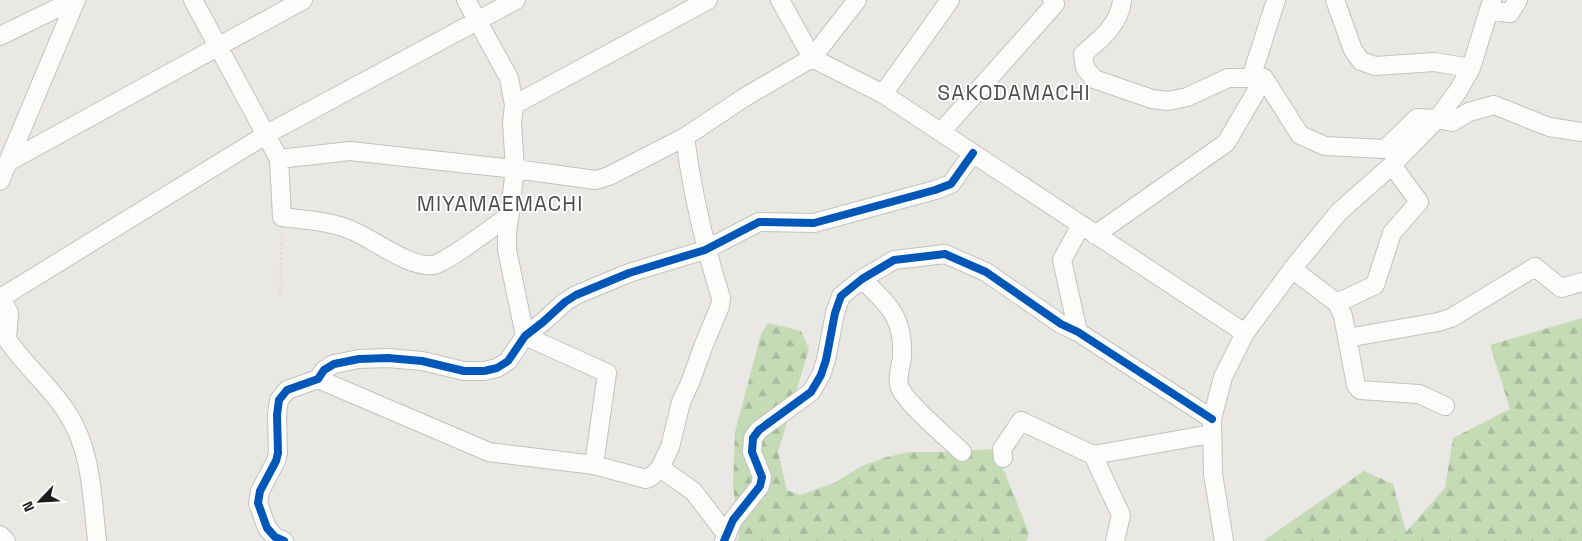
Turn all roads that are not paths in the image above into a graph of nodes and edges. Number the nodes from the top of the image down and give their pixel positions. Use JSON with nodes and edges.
{"nodes":[{"id":1,"x":75,"y":0,"type":"edge"},
{"id":2,"x":194,"y":0,"type":"edge"},
{"id":3,"x":303,"y":0,"type":"edge"},
{"id":4,"x":466,"y":0,"type":"edge"},
{"id":5,"x":516,"y":0,"type":"edge"},
{"id":6,"x":708,"y":0,"type":"edge"},
{"id":7,"x":780,"y":0,"type":"edge"},
{"id":8,"x":857,"y":0,"type":"edge"},
{"id":9,"x":950,"y":0,"type":"edge"},
{"id":10,"x":1052,"y":0,"type":"edge"},
{"id":11,"x":1122,"y":0,"type":"edge"},
{"id":12,"x":1276,"y":0,"type":"edge"},
{"id":13,"x":1335,"y":0,"type":"edge"},
{"id":14,"x":1518,"y":0,"type":"edge"},
{"id":15,"x":1490,"y":5,"type":"edge"},
{"id":16,"x":478,"y":21,"type":"junction"},
{"id":17,"x":0,"y":36,"type":"edge"},
{"id":18,"x":219,"y":46,"type":"junction"},
{"id":19,"x":812,"y":58,"type":"junction"},
{"id":20,"x":1471,"y":68,"type":"junction"},
{"id":21,"x":1258,"y":78,"type":"junction"},
{"id":22,"x":883,"y":94,"type":"junction"},
{"id":23,"x":514,"y":105,"type":"junction"},
{"id":24,"x":1437,"y":119,"type":"junction"},
{"id":25,"x":941,"y":132,"type":"junction"},
{"id":26,"x":1582,"y":132,"type":"edge"},
{"id":27,"x":267,"y":134,"type":"junction"},
{"id":28,"x":685,"y":136,"type":"junction"},
{"id":29,"x":974,"y":153,"type":"junction"},
{"id":30,"x":279,"y":159,"type":"junction"},
{"id":31,"x":8,"y":162,"type":"junction"},
{"id":32,"x":1392,"y":164,"type":"junction"},
{"id":33,"x":515,"y":169,"type":"junction"},
{"id":34,"x":0,"y":181,"type":"edge"},
{"id":35,"x":510,"y":215,"type":"junction"},
{"id":36,"x":1080,"y":225,"type":"junction"},
{"id":37,"x":1096,"y":234,"type":"junction"},
{"id":38,"x":706,"y":250,"type":"junction"},
{"id":39,"x":1292,"y":269,"type":"junction"},
{"id":40,"x":862,"y":279,"type":"junction"},
{"id":41,"x":1582,"y":282,"type":"edge"},
{"id":42,"x":1,"y":297,"type":"edge"},
{"id":43,"x":1337,"y":303,"type":"junction"},
{"id":44,"x":1078,"y":332,"type":"junction"},
{"id":45,"x":1244,"y":334,"type":"junction"},
{"id":46,"x":525,"y":336,"type":"junction"},
{"id":47,"x":1347,"y":338,"type":"junction"},
{"id":48,"x":318,"y":379,"type":"junction"},
{"id":49,"x":1445,"y":406,"type":"dead end"},
{"id":50,"x":1212,"y":426,"type":"junction"},
{"id":51,"x":962,"y":452,"type":"dead end"},
{"id":52,"x":1093,"y":455,"type":"junction"},
{"id":53,"x":1003,"y":458,"type":"dead end"},
{"id":54,"x":594,"y":465,"type":"junction"},
{"id":55,"x":660,"y":468,"type":"junction"},
{"id":56,"x":0,"y":535,"type":"edge"},
{"id":57,"x":725,"y":538,"type":"edge"},
{"id":58,"x":6,"y":541,"type":"edge"},
{"id":59,"x":97,"y":541,"type":"edge"},
{"id":60,"x":284,"y":541,"type":"edge"},
{"id":61,"x":1115,"y":541,"type":"edge"},
{"id":62,"x":1224,"y":541,"type":"edge"}],
"edges":[{"from":1,"to":17,"type":"street"},
{"from":1,"to":31,"type":"street"},
{"from":2,"to":18,"type":"street"},
{"from":3,"to":18,"type":"street"},
{"from":4,"to":16,"type":"street"},
{"from":5,"to":16,"type":"street"},
{"from":6,"to":23,"type":"street"},
{"from":7,"to":19,"type":"street"},
{"from":8,"to":19,"type":"street"},
{"from":9,"to":22,"type":"street"},
{"from":10,"to":25,"type":"street"},
{"from":11,"to":21,"type":"street"},
{"from":12,"to":21,"type":"street"},
{"from":13,"to":20,"type":"street"},
{"from":14,"to":15,"type":"street"},
{"from":15,"to":20,"type":"street"},
{"from":16,"to":23,"type":"street"},
{"from":16,"to":27,"type":"street"},
{"from":18,"to":27,"type":"street"},
{"from":18,"to":31,"type":"street"},
{"from":19,"to":22,"type":"street"},
{"from":19,"to":28,"type":"street"},
{"from":20,"to":24,"type":"street"},
{"from":21,"to":24,"type":"street"},
{"from":21,"to":37,"type":"street"},
{"from":22,"to":25,"type":"street"},
{"from":23,"to":33,"type":"street"},
{"from":24,"to":26,"type":"street"},
{"from":24,"to":32,"type":"street"},
{"from":25,"to":29,"type":"street"},
{"from":27,"to":30,"type":"street"},
{"from":27,"to":42,"type":"street"},
{"from":28,"to":33,"type":"street"},
{"from":28,"to":38,"type":"street"},
{"from":29,"to":36,"type":"street"},
{"from":29,"to":38,"type":"street"},
{"from":30,"to":33,"type":"street"},
{"from":30,"to":35,"type":"street"},
{"from":31,"to":34,"type":"street"},
{"from":32,"to":39,"type":"street"},
{"from":32,"to":43,"type":"street"},
{"from":33,"to":35,"type":"street"},
{"from":35,"to":46,"type":"street"},
{"from":36,"to":37,"type":"street"},
{"from":36,"to":44,"type":"street"},
{"from":37,"to":45,"type":"street"},
{"from":38,"to":46,"type":"street"},
{"from":38,"to":55,"type":"street"},
{"from":39,"to":43,"type":"street"},
{"from":39,"to":45,"type":"street"},
{"from":40,"to":44,"type":"street"},
{"from":40,"to":51,"type":"street"},
{"from":40,"to":57,"type":"street"},
{"from":41,"to":47,"type":"street"},
{"from":42,"to":59,"type":"street"},
{"from":43,"to":47,"type":"street"},
{"from":44,"to":50,"type":"street"},
{"from":45,"to":50,"type":"street"},
{"from":46,"to":48,"type":"street"},
{"from":46,"to":54,"type":"street"},
{"from":47,"to":49,"type":"street"},
{"from":48,"to":54,"type":"street"},
{"from":48,"to":60,"type":"street"},
{"from":50,"to":52,"type":"street"},
{"from":50,"to":62,"type":"street"},
{"from":52,"to":53,"type":"street"},
{"from":52,"to":61,"type":"street"},
{"from":54,"to":55,"type":"street"},
{"from":55,"to":57,"type":"street"},
{"from":56,"to":58,"type":"street"}]}
